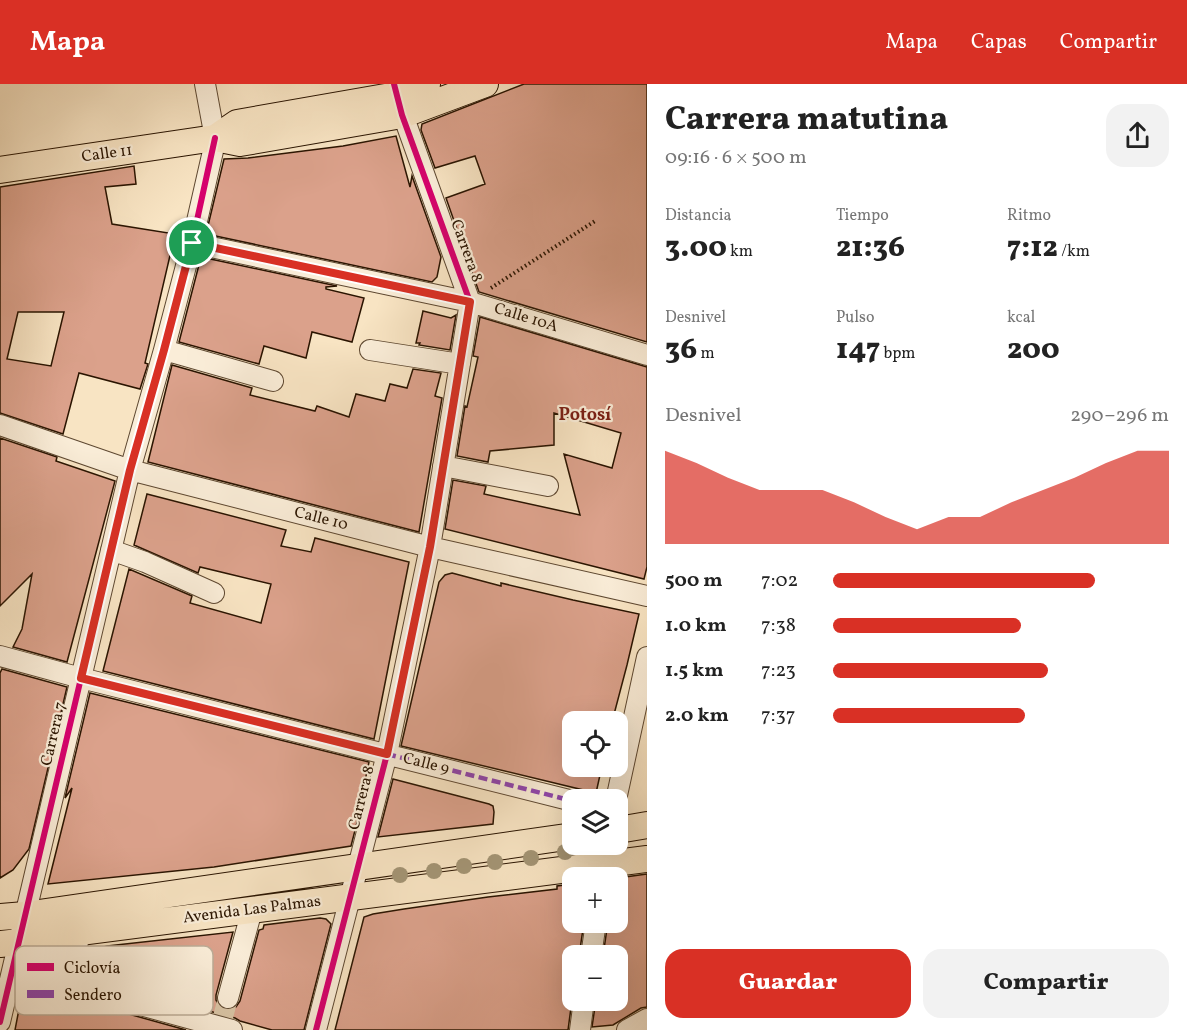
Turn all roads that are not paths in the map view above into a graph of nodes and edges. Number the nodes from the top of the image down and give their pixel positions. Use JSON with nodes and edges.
{"nodes":[{"id":1,"x":205,"y":84,"type":"edge"},
{"id":2,"x":427,"y":84,"type":"edge"},
{"id":3,"x":485,"y":84,"type":"edge"},
{"id":4,"x":398,"y":98,"type":"edge"},
{"id":5,"x":214,"y":138,"type":"junction"},
{"id":6,"x":0,"y":170,"type":"edge"},
{"id":7,"x":192,"y":243,"type":"junction"},
{"id":8,"x":470,"y":302,"type":"junction"},
{"id":9,"x":164,"y":350,"type":"junction"},
{"id":10,"x":370,"y":350,"type":"dead end"},
{"id":11,"x":647,"y":355,"type":"edge"},
{"id":12,"x":460,"y":364,"type":"junction"},
{"id":13,"x":273,"y":381,"type":"dead end"},
{"id":14,"x":0,"y":425,"type":"edge"},
{"id":15,"x":443,"y":466,"type":"junction"},
{"id":16,"x":130,"y":470,"type":"junction"},
{"id":17,"x":548,"y":486,"type":"dead end"},
{"id":18,"x":430,"y":547,"type":"junction"},
{"id":19,"x":111,"y":550,"type":"junction"},
{"id":20,"x":214,"y":593,"type":"dead end"},
{"id":21,"x":647,"y":596,"type":"edge"},
{"id":22,"x":0,"y":656,"type":"edge"},
{"id":23,"x":647,"y":657,"type":"edge"},
{"id":24,"x":81,"y":678,"type":"junction"},
{"id":25,"x":387,"y":754,"type":"junction"},
{"id":26,"x":618,"y":789,"type":"edge"},
{"id":27,"x":562,"y":798,"type":"edge"},
{"id":28,"x":647,"y":825,"type":"edge"},
{"id":29,"x":628,"y":828,"type":"edge"},
{"id":30,"x":562,"y":838,"type":"edge"},
{"id":31,"x":647,"y":859,"type":"edge"},
{"id":32,"x":605,"y":862,"type":"edge"},
{"id":33,"x":359,"y":867,"type":"junction"},
{"id":34,"x":350,"y":897,"type":"junction"},
{"id":35,"x":252,"y":910,"type":"junction"},
{"id":36,"x":25,"y":915,"type":"junction"},
{"id":37,"x":0,"y":917,"type":"edge"},
{"id":38,"x":80,"y":932,"type":"junction"},
{"id":39,"x":10,"y":943,"type":"edge"},
{"id":40,"x":76,"y":946,"type":"edge"},
{"id":41,"x":12,"y":971,"type":"junction"},
{"id":42,"x":15,"y":972,"type":"edge"},
{"id":43,"x":583,"y":1011,"type":"edge"},
{"id":44,"x":211,"y":1015,"type":"edge"},
{"id":45,"x":226,"y":1018,"type":"edge"},
{"id":46,"x":647,"y":1019,"type":"edge"},
{"id":47,"x":0,"y":1022,"type":"edge"},
{"id":48,"x":316,"y":1030,"type":"edge"},
{"id":49,"x":580,"y":1030,"type":"edge"},
{"id":50,"x":627,"y":1030,"type":"edge"}],
"edges":[{"from":1,"to":5,"type":"street"},
{"from":2,"to":4,"type":"main road"},
{"from":3,"to":4,"type":"main road"},
{"from":4,"to":5,"type":"main road","name":"Calle 11"},
{"from":4,"to":8,"type":"street","name":"Carrera 8"},
{"from":5,"to":6,"type":"main road","name":"Calle 11"},
{"from":5,"to":7,"type":"street","name":"Carrera 7"},
{"from":7,"to":8,"type":"street","name":"Calle 10A"},
{"from":7,"to":9,"type":"street","name":"Carrera 7"},
{"from":8,"to":11,"type":"street","name":"Calle 10A"},
{"from":8,"to":12,"type":"street","name":"Carrera 8"},
{"from":9,"to":13,"type":"street"},
{"from":9,"to":16,"type":"street","name":"Carrera 7"},
{"from":10,"to":12,"type":"street"},
{"from":12,"to":15,"type":"street","name":"Carrera 8"},
{"from":14,"to":16,"type":"street","name":"Calle 10"},
{"from":15,"to":17,"type":"street"},
{"from":15,"to":18,"type":"street","name":"Carrera 8"},
{"from":16,"to":18,"type":"street","name":"Calle 10"},
{"from":16,"to":19,"type":"street","name":"Carrera 7"},
{"from":18,"to":21,"type":"street","name":"Calle 10"},
{"from":18,"to":25,"type":"street","name":"Carrera 8"},
{"from":19,"to":20,"type":"street"},
{"from":19,"to":24,"type":"street","name":"Carrera 7"},
{"from":22,"to":24,"type":"street","name":"Calle 9"},
{"from":23,"to":26,"type":"street"},
{"from":24,"to":25,"type":"street","name":"Calle 9"},
{"from":24,"to":36,"type":"street","name":"Carrera 7"},
{"from":25,"to":27,"type":"street","name":"Calle 9"},
{"from":25,"to":33,"type":"street","name":"Carrera 8"},
{"from":28,"to":29,"type":"main road"},
{"from":30,"to":33,"type":"main road","name":"Avenida Las Palmas"},
{"from":31,"to":32,"type":"main road","name":"Avenida Las Palmas"},
{"from":32,"to":34,"type":"main road","name":"Avenida Las Palmas"},
{"from":33,"to":34,"type":"street","name":"Carrera 8"},
{"from":33,"to":36,"type":"main road","name":"Avenida Las Palmas"},
{"from":34,"to":35,"type":"main road","name":"Avenida Las Palmas"},
{"from":34,"to":48,"type":"street","name":"Carrera 8"},
{"from":35,"to":38,"type":"main road","name":"Avenida Las Palmas"},
{"from":35,"to":45,"type":"street"},
{"from":36,"to":37,"type":"main road","name":"Avenida Las Palmas"},
{"from":36,"to":39,"type":"street","name":"Carrera 7"},
{"from":38,"to":39,"type":"main road","name":"Avenida Las Palmas"},
{"from":38,"to":40,"type":"street"},
{"from":39,"to":41,"type":"street","name":"Carrera 7"},
{"from":41,"to":42,"type":"street"},
{"from":41,"to":47,"type":"street","name":"Carrera 7"},
{"from":43,"to":49,"type":"street"},
{"from":44,"to":45,"type":"street"},
{"from":46,"to":50,"type":"street"}]}
